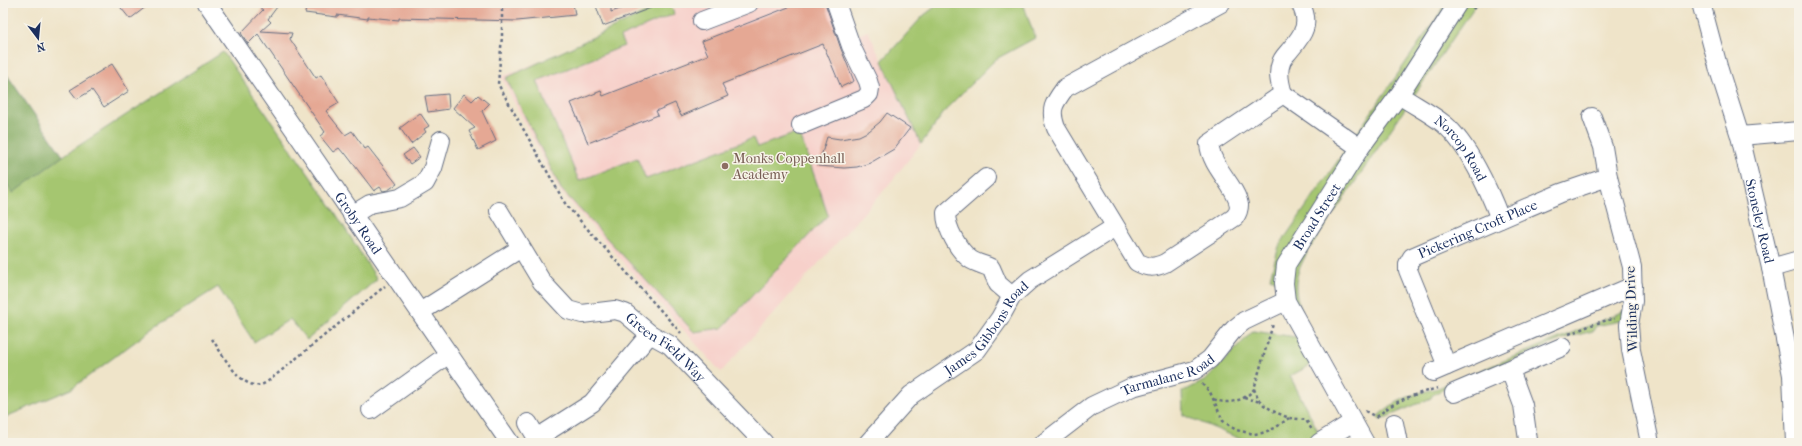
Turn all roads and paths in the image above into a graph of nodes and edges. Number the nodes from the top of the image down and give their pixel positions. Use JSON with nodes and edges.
{"nodes":[{"id":1,"x":207,"y":3,"type":"edge"},
{"id":2,"x":502,"y":3,"type":"edge"},
{"id":3,"x":749,"y":3,"type":"edge"},
{"id":4,"x":836,"y":3,"type":"edge"},
{"id":5,"x":1221,"y":3,"type":"edge"},
{"id":6,"x":1300,"y":3,"type":"edge"},
{"id":7,"x":1458,"y":3,"type":"edge"},
{"id":8,"x":1701,"y":3,"type":"edge"},
{"id":9,"x":702,"y":21,"type":"dead end"},
{"id":10,"x":1283,"y":94,"type":"junction"},
{"id":11,"x":1400,"y":95,"type":"junction"},
{"id":12,"x":1592,"y":117,"type":"dead end"},
{"id":13,"x":801,"y":125,"type":"dead end"},
{"id":14,"x":1799,"y":131,"type":"edge"},
{"id":15,"x":1740,"y":136,"type":"junction"},
{"id":16,"x":441,"y":140,"type":"dead end"},
{"id":17,"x":1360,"y":148,"type":"junction"},
{"id":18,"x":1608,"y":177,"type":"junction"},
{"id":19,"x":986,"y":178,"type":"dead end"},
{"id":20,"x":499,"y":211,"type":"dead end"},
{"id":21,"x":352,"y":216,"type":"junction"},
{"id":22,"x":1500,"y":219,"type":"junction"},
{"id":23,"x":1115,"y":227,"type":"junction"},
{"id":24,"x":521,"y":248,"type":"junction"},
{"id":25,"x":1799,"y":260,"type":"edge"},
{"id":26,"x":1771,"y":268,"type":"junction"},
{"id":27,"x":396,"y":278,"type":"junction"},
{"id":28,"x":1634,"y":286,"type":"junction"},
{"id":29,"x":1012,"y":296,"type":"junction"},
{"id":30,"x":1283,"y":302,"type":"junction"},
{"id":31,"x":420,"y":312,"type":"junction"},
{"id":32,"x":650,"y":334,"type":"junction"},
{"id":33,"x":684,"y":337,"type":"dead end"},
{"id":34,"x":212,"y":339,"type":"dead end"},
{"id":35,"x":1562,"y":347,"type":"dead end"},
{"id":36,"x":449,"y":354,"type":"junction"},
{"id":37,"x":1503,"y":372,"type":"junction"},
{"id":38,"x":1201,"y":383,"type":"dead end"},
{"id":39,"x":1254,"y":390,"type":"junction"},
{"id":40,"x":1454,"y":393,"type":"dead end"},
{"id":41,"x":1244,"y":398,"type":"junction"},
{"id":42,"x":1214,"y":399,"type":"junction"},
{"id":43,"x":1261,"y":402,"type":"junction"},
{"id":44,"x":371,"y":410,"type":"dead end"},
{"id":45,"x":1350,"y":417,"type":"junction"},
{"id":46,"x":1289,"y":418,"type":"junction"},
{"id":47,"x":1387,"y":422,"type":"joint"},
{"id":48,"x":528,"y":423,"type":"dead end"},
{"id":49,"x":1317,"y":440,"type":"edge"},
{"id":50,"x":539,"y":441,"type":"edge"},
{"id":51,"x":510,"y":443,"type":"edge"},
{"id":52,"x":764,"y":443,"type":"edge"},
{"id":53,"x":868,"y":443,"type":"edge"},
{"id":54,"x":1044,"y":443,"type":"edge"},
{"id":55,"x":1365,"y":443,"type":"edge"},
{"id":56,"x":1398,"y":443,"type":"edge"},
{"id":57,"x":1527,"y":443,"type":"edge"},
{"id":58,"x":1650,"y":443,"type":"edge"},
{"id":59,"x":1795,"y":443,"type":"edge"}],
"edges":[{"from":1,"to":21,"type":"street","name":"Groby Road"},
{"from":2,"to":33,"type":"path"},
{"from":3,"to":9,"type":"street"},
{"from":4,"to":13,"type":"street"},
{"from":5,"to":23,"type":"street"},
{"from":6,"to":10,"type":"street"},
{"from":7,"to":11,"type":"street","name":"Broad Street"},
{"from":8,"to":15,"type":"street","name":"Stoneley Road"},
{"from":10,"to":17,"type":"street"},
{"from":10,"to":23,"type":"street"},
{"from":11,"to":17,"type":"street","name":"Broad Street"},
{"from":11,"to":22,"type":"street","name":"Norcop Road"},
{"from":12,"to":18,"type":"street","name":"Wilding Drive"},
{"from":14,"to":15,"type":"street"},
{"from":15,"to":26,"type":"street","name":"Stoneley Road"},
{"from":16,"to":21,"type":"street"},
{"from":17,"to":30,"type":"street","name":"Broad Street"},
{"from":18,"to":22,"type":"street","name":"Pickering Croft Place"},
{"from":18,"to":28,"type":"street","name":"Wilding Drive"},
{"from":19,"to":29,"type":"street"},
{"from":20,"to":24,"type":"street","name":"Green Field Way"},
{"from":21,"to":27,"type":"street","name":"Groby Road"},
{"from":22,"to":28,"type":"street","name":"Pickering Croft Place"},
{"from":23,"to":29,"type":"street","name":"James Gibbons Road"},
{"from":24,"to":31,"type":"street"},
{"from":24,"to":32,"type":"street","name":"Green Field Way"},
{"from":25,"to":26,"type":"street"},
{"from":26,"to":59,"type":"street","name":"Stoneley Road"},
{"from":27,"to":31,"type":"street","name":"Groby Road"},
{"from":27,"to":34,"type":"path"},
{"from":28,"to":58,"type":"street","name":"Wilding Drive"},
{"from":29,"to":53,"type":"street","name":"James Gibbons Road"},
{"from":30,"to":39,"type":"path"},
{"from":30,"to":45,"type":"street","name":"Broad Street"},
{"from":30,"to":54,"type":"street","name":"Tarmalane Road"},
{"from":31,"to":36,"type":"street","name":"Groby Road"},
{"from":32,"to":50,"type":"street"},
{"from":32,"to":52,"type":"street","name":"Green Field Way"},
{"from":35,"to":37,"type":"street"},
{"from":36,"to":44,"type":"street"},
{"from":36,"to":51,"type":"street","name":"Groby Road"},
{"from":37,"to":40,"type":"street"},
{"from":37,"to":57,"type":"street"},
{"from":38,"to":42,"type":"path"},
{"from":39,"to":41,"type":"path"},
{"from":39,"to":43,"type":"path"},
{"from":41,"to":42,"type":"path"},
{"from":41,"to":43,"type":"path"},
{"from":42,"to":46,"type":"path"},
{"from":43,"to":46,"type":"path"},
{"from":45,"to":47,"type":"path"},
{"from":45,"to":49,"type":"street"},
{"from":45,"to":55,"type":"street","name":"Broad Street"},
{"from":46,"to":49,"type":"path"},
{"from":47,"to":56,"type":"street"},
{"from":48,"to":50,"type":"street"}]}
